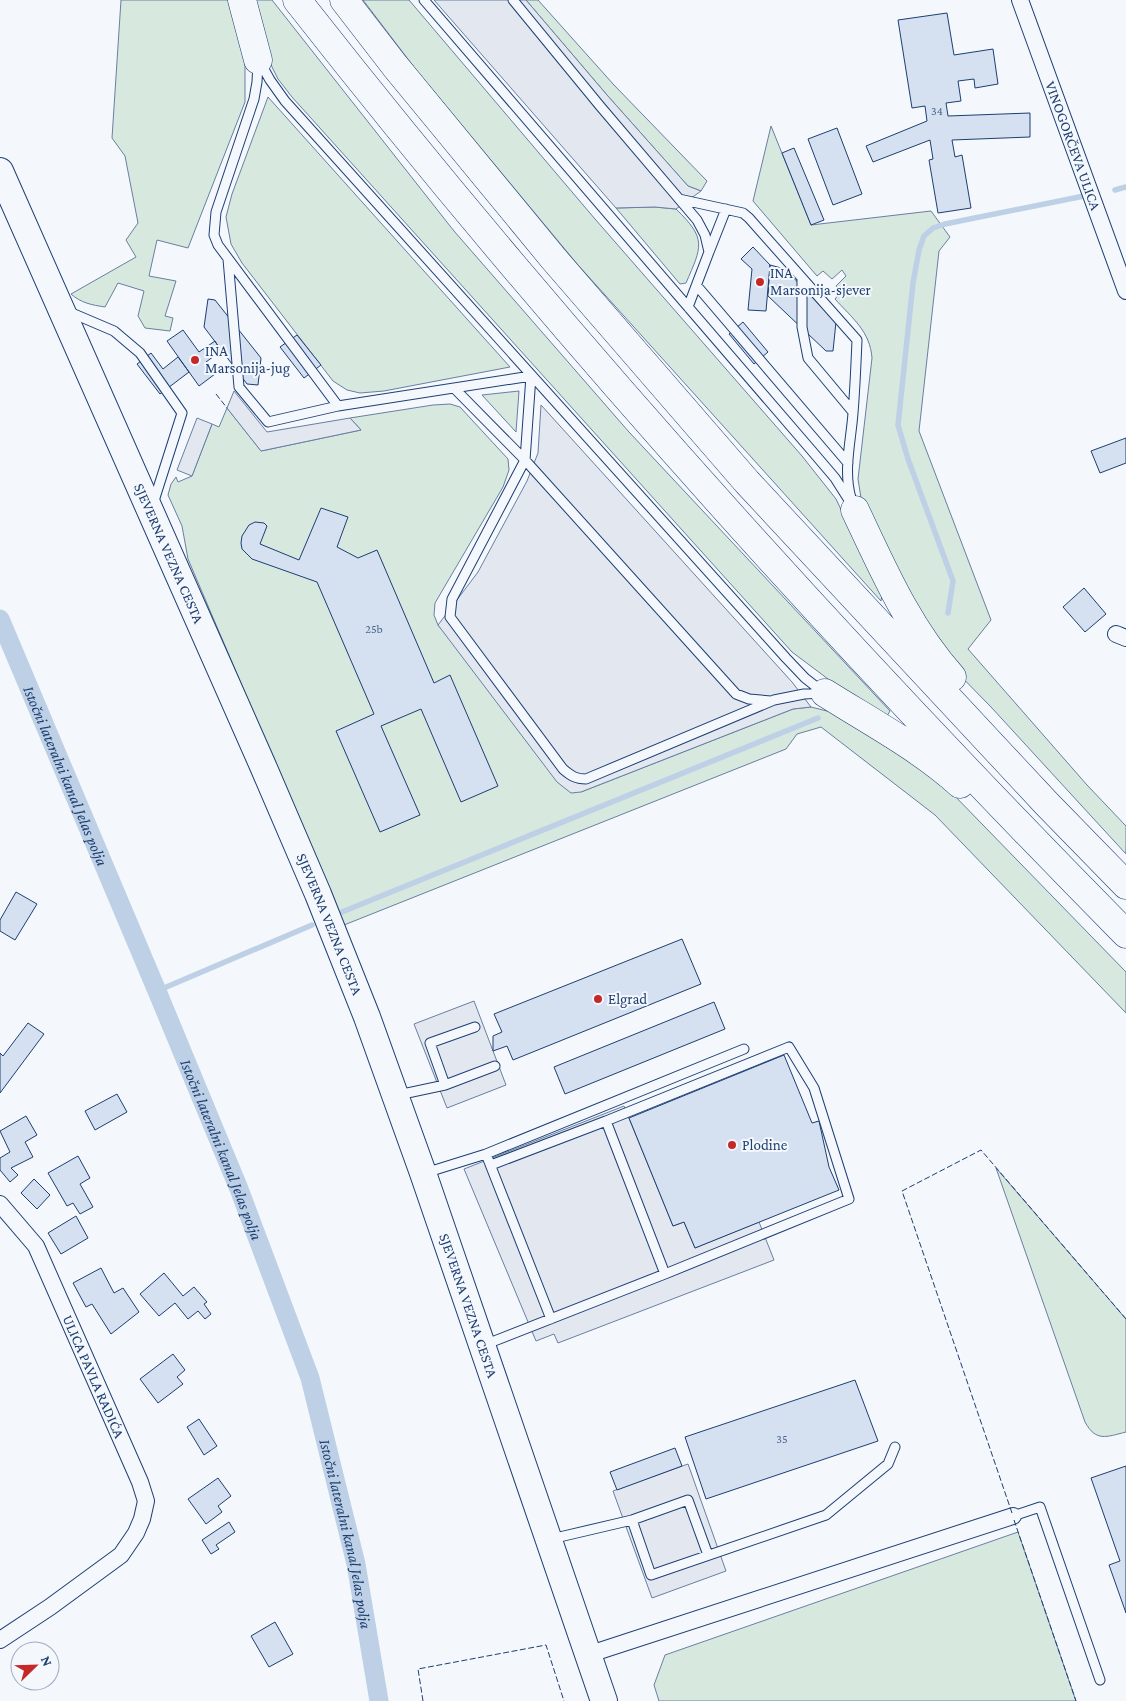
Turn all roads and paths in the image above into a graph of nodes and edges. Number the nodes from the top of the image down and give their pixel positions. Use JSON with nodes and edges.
{"nodes":[{"id":1,"x":242,"y":0,"type":"edge"},
{"id":2,"x":297,"y":0,"type":"edge"},
{"id":3,"x":344,"y":0,"type":"edge"},
{"id":4,"x":424,"y":0,"type":"edge"},
{"id":5,"x":513,"y":0,"type":"edge"},
{"id":6,"x":1020,"y":0,"type":"edge"},
{"id":7,"x":258,"y":60,"type":"junction"},
{"id":8,"x":0,"y":171,"type":"edge"},
{"id":9,"x":680,"y":198,"type":"junction"},
{"id":10,"x":726,"y":209,"type":"junction"},
{"id":11,"x":709,"y":252,"type":"junction"},
{"id":12,"x":228,"y":259,"type":"junction"},
{"id":13,"x":802,"y":279,"type":"junction"},
{"id":14,"x":697,"y":286,"type":"junction"},
{"id":15,"x":1126,"y":291,"type":"edge"},
{"id":16,"x":688,"y":307,"type":"junction"},
{"id":17,"x":60,"y":308,"type":"junction"},
{"id":18,"x":531,"y":376,"type":"junction"},
{"id":19,"x":454,"y":388,"type":"junction"},
{"id":20,"x":338,"y":406,"type":"junction"},
{"id":21,"x":853,"y":412,"type":"junction"},
{"id":22,"x":526,"y":460,"type":"junction"},
{"id":23,"x":848,"y":464,"type":"junction"},
{"id":24,"x":855,"y":510,"type":"junction"},
{"id":25,"x":151,"y":512,"type":"junction"},
{"id":26,"x":825,"y":693,"type":"junction"},
{"id":27,"x":774,"y":700,"type":"junction"},
{"id":28,"x":1046,"y":803,"type":"junction"},
{"id":29,"x":1126,"y":885,"type":"edge"},
{"id":30,"x":1098,"y":906,"type":"junction"},
{"id":31,"x":1126,"y":934,"type":"edge"},
{"id":32,"x":475,"y":1027,"type":"dead end"},
{"id":33,"x":744,"y":1049,"type":"dead end"},
{"id":34,"x":495,"y":1066,"type":"dead end"},
{"id":35,"x":445,"y":1085,"type":"junction"},
{"id":36,"x":395,"y":1096,"type":"junction"},
{"id":37,"x":606,"y":1121,"type":"junction"},
{"id":38,"x":486,"y":1154,"type":"junction"},
{"id":39,"x":491,"y":1166,"type":"junction"},
{"id":40,"x":423,"y":1174,"type":"junction"},
{"id":41,"x":0,"y":1204,"type":"edge"},
{"id":42,"x":665,"y":1274,"type":"junction"},
{"id":43,"x":551,"y":1319,"type":"junction"},
{"id":44,"x":482,"y":1345,"type":"junction"},
{"id":45,"x":895,"y":1447,"type":"dead end"},
{"id":46,"x":1013,"y":1516,"type":"joint"},
{"id":47,"x":632,"y":1520,"type":"junction"},
{"id":48,"x":549,"y":1540,"type":"junction"},
{"id":49,"x":708,"y":1555,"type":"junction"},
{"id":50,"x":0,"y":1640,"type":"edge"},
{"id":51,"x":587,"y":1655,"type":"junction"},
{"id":52,"x":1100,"y":1680,"type":"dead end"},
{"id":53,"x":604,"y":1701,"type":"edge"}],
"edges":[{"from":1,"to":7,"type":"highway"},
{"from":2,"to":30,"type":"highway"},
{"from":3,"to":28,"type":"highway"},
{"from":4,"to":16,"type":"lane"},
{"from":5,"to":9,"type":"lane"},
{"from":6,"to":15,"type":"street","name":"VINOGORČEVA ULICA"},
{"from":7,"to":12,"type":"lane"},
{"from":7,"to":18,"type":"lane"},
{"from":8,"to":17,"type":"main road","name":"SJEVERNA VEZNA CESTA"},
{"from":9,"to":10,"type":"lane"},
{"from":9,"to":11,"type":"lane"},
{"from":10,"to":11,"type":"lane"},
{"from":10,"to":13,"type":"lane"},
{"from":11,"to":14,"type":"lane"},
{"from":12,"to":20,"type":"lane"},
{"from":12,"to":20,"type":"lane"},
{"from":13,"to":21,"type":"lane"},
{"from":13,"to":21,"type":"lane"},
{"from":14,"to":16,"type":"lane"},
{"from":14,"to":23,"type":"lane"},
{"from":16,"to":24,"type":"lane"},
{"from":17,"to":25,"type":"main road","name":"SJEVERNA VEZNA CESTA"},
{"from":17,"to":25,"type":"lane"},
{"from":18,"to":19,"type":"lane"},
{"from":18,"to":22,"type":"lane"},
{"from":18,"to":26,"type":"lane"},
{"from":19,"to":20,"type":"lane"},
{"from":19,"to":22,"type":"lane"},
{"from":21,"to":23,"type":"lane"},
{"from":22,"to":27,"type":"lane"},
{"from":22,"to":27,"type":"lane"},
{"from":23,"to":24,"type":"lane"},
{"from":24,"to":28,"type":"highway"},
{"from":25,"to":36,"type":"main road","name":"SJEVERNA VEZNA CESTA"},
{"from":26,"to":27,"type":"lane"},
{"from":26,"to":30,"type":"highway"},
{"from":28,"to":29,"type":"highway"},
{"from":30,"to":31,"type":"highway"},
{"from":32,"to":35,"type":"lane"},
{"from":33,"to":38,"type":"lane"},
{"from":34,"to":35,"type":"lane"},
{"from":35,"to":36,"type":"lane"},
{"from":36,"to":40,"type":"main road","name":"SJEVERNA VEZNA CESTA"},
{"from":37,"to":39,"type":"lane"},
{"from":37,"to":42,"type":"lane"},
{"from":37,"to":42,"type":"lane"},
{"from":38,"to":39,"type":"lane"},
{"from":38,"to":40,"type":"lane"},
{"from":39,"to":43,"type":"lane"},
{"from":40,"to":44,"type":"main road","name":"SJEVERNA VEZNA CESTA"},
{"from":41,"to":50,"type":"street","name":"ULICA PAVLA RADIĆA"},
{"from":42,"to":43,"type":"lane"},
{"from":43,"to":44,"type":"lane"},
{"from":44,"to":48,"type":"main road","name":"SJEVERNA VEZNA CESTA"},
{"from":45,"to":49,"type":"lane"},
{"from":46,"to":51,"type":"street"},
{"from":46,"to":52,"type":"lane"},
{"from":47,"to":48,"type":"lane"},
{"from":47,"to":49,"type":"lane"},
{"from":47,"to":49,"type":"lane"},
{"from":48,"to":51,"type":"main road","name":"SJEVERNA VEZNA CESTA"},
{"from":51,"to":53,"type":"main road","name":"SJEVERNA VEZNA CESTA"}]}
